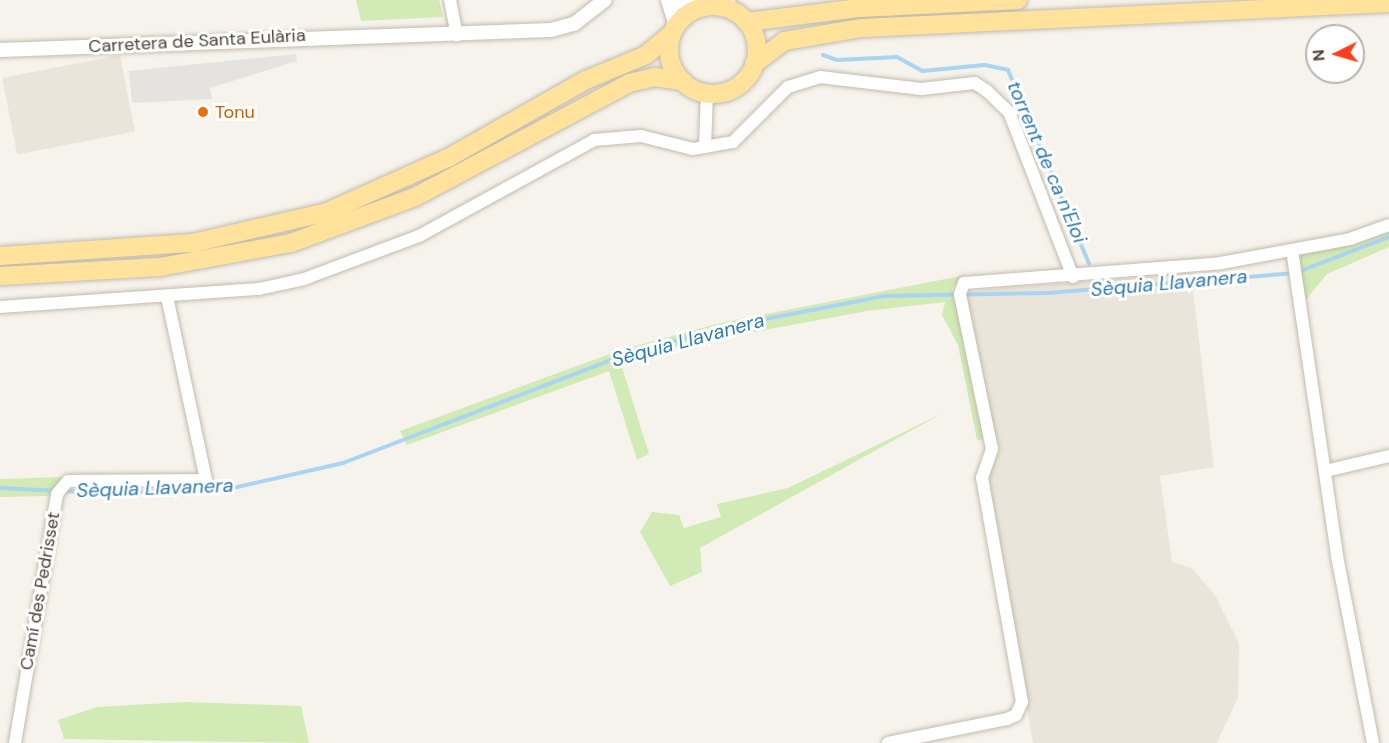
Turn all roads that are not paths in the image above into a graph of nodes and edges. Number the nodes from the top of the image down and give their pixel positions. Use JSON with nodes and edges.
{"nodes":[{"id":1,"x":450,"y":0,"type":"edge"},
{"id":2,"x":605,"y":0,"type":"edge"},
{"id":3,"x":668,"y":0,"type":"edge"},
{"id":4,"x":674,"y":0,"type":"edge"},
{"id":5,"x":1018,"y":0,"type":"edge"},
{"id":6,"x":1389,"y":3,"type":"edge"},
{"id":7,"x":703,"y":5,"type":"edge"},
{"id":8,"x":729,"y":5,"type":"edge"},
{"id":9,"x":747,"y":22,"type":"junction"},
{"id":10,"x":674,"y":29,"type":"junction"},
{"id":11,"x":457,"y":34,"type":"junction"},
{"id":12,"x":0,"y":50,"type":"edge"},
{"id":13,"x":754,"y":64,"type":"junction"},
{"id":14,"x":682,"y":81,"type":"junction"},
{"id":15,"x":707,"y":93,"type":"junction"},
{"id":16,"x":705,"y":147,"type":"junction"},
{"id":17,"x":1389,"y":225,"type":"edge"},
{"id":18,"x":1292,"y":250,"type":"junction"},
{"id":19,"x":0,"y":256,"type":"edge"},
{"id":20,"x":0,"y":276,"type":"edge"},
{"id":21,"x":1073,"y":277,"type":"junction"},
{"id":22,"x":167,"y":296,"type":"junction"},
{"id":23,"x":0,"y":307,"type":"edge"},
{"id":24,"x":1389,"y":456,"type":"edge"},
{"id":25,"x":1325,"y":471,"type":"junction"},
{"id":26,"x":15,"y":743,"type":"edge"},
{"id":27,"x":888,"y":743,"type":"edge"},
{"id":28,"x":1373,"y":743,"type":"edge"}],
"edges":[{"from":1,"to":11,"type":"street"},
{"from":2,"to":11,"type":"street","name":"Carretera de Santa Eulària"},
{"from":3,"to":10,"type":"street"},
{"from":4,"to":7,"type":"street"},
{"from":5,"to":9,"type":"main road"},
{"from":6,"to":13,"type":"main road"},
{"from":7,"to":8,"type":"main road"},
{"from":7,"to":10,"type":"main road"},
{"from":8,"to":9,"type":"main road"},
{"from":9,"to":13,"type":"main road"},
{"from":10,"to":14,"type":"main road"},
{"from":10,"to":19,"type":"main road"},
{"from":11,"to":12,"type":"street","name":"Carretera de Santa Eulària"},
{"from":13,"to":15,"type":"main road"},
{"from":14,"to":15,"type":"main road"},
{"from":14,"to":20,"type":"main road"},
{"from":15,"to":16,"type":"street"},
{"from":16,"to":21,"type":"street"},
{"from":16,"to":22,"type":"street"},
{"from":17,"to":18,"type":"street"},
{"from":18,"to":21,"type":"street"},
{"from":18,"to":25,"type":"street"},
{"from":21,"to":27,"type":"street"},
{"from":22,"to":23,"type":"street"},
{"from":22,"to":26,"type":"street","name":"Camí des Pedrisset"},
{"from":24,"to":25,"type":"street"},
{"from":25,"to":28,"type":"street"}]}
